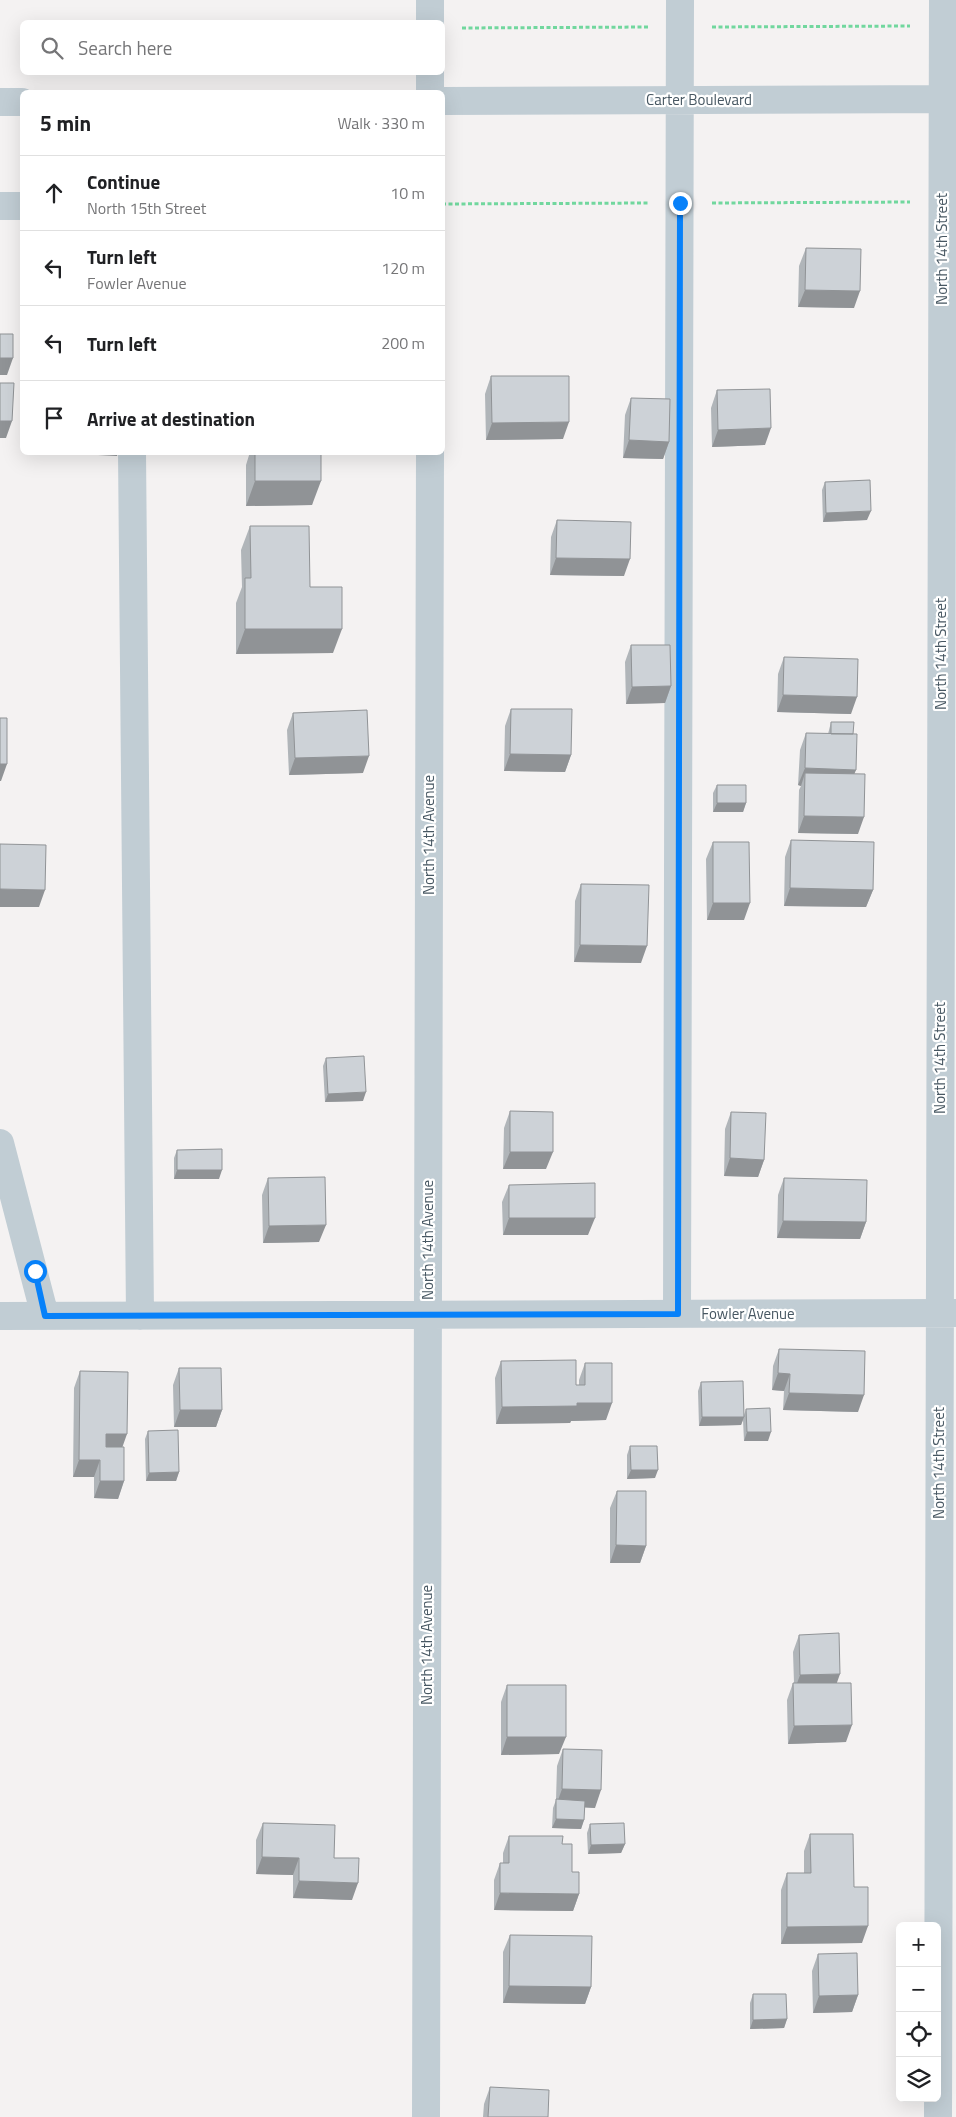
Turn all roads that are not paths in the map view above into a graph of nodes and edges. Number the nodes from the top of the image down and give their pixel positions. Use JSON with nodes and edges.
{"nodes":[{"id":1,"x":430,"y":0,"type":"edge"},
{"id":2,"x":680,"y":0,"type":"edge"},
{"id":3,"x":943,"y":0,"type":"edge"},
{"id":4,"x":430,"y":20,"type":"edge"},
{"id":5,"x":430,"y":75,"type":"edge"},
{"id":6,"x":430,"y":90,"type":"edge"},
{"id":7,"x":949,"y":99,"type":"edge"},
{"id":8,"x":680,"y":100,"type":"junction"},
{"id":9,"x":445,"y":101,"type":"edge"},
{"id":10,"x":0,"y":102,"type":"edge"},
{"id":11,"x":20,"y":102,"type":"edge"},
{"id":12,"x":0,"y":206,"type":"edge"},
{"id":13,"x":20,"y":206,"type":"edge"},
{"id":14,"x":132,"y":455,"type":"edge"},
{"id":15,"x":430,"y":455,"type":"edge"},
{"id":16,"x":0,"y":1143,"type":"edge"},
{"id":17,"x":948,"y":1313,"type":"edge"},
{"id":18,"x":678,"y":1314,"type":"junction"},
{"id":19,"x":428,"y":1315,"type":"junction"},
{"id":20,"x":0,"y":1316,"type":"edge"},
{"id":21,"x":45,"y":1316,"type":"junction"},
{"id":22,"x":140,"y":1316,"type":"junction"},
{"id":23,"x":426,"y":2117,"type":"edge"},
{"id":24,"x":938,"y":2117,"type":"edge"}],
"edges":[{"from":1,"to":4,"type":"street"},
{"from":2,"to":8,"type":"street"},
{"from":3,"to":7,"type":"street","name":"North 14th Street"},
{"from":5,"to":6,"type":"street"},
{"from":7,"to":8,"type":"street","name":"Carter Boulevard"},
{"from":7,"to":17,"type":"street","name":"North 14th Street"},
{"from":8,"to":9,"type":"street","name":"Carter Boulevard"},
{"from":8,"to":18,"type":"street"},
{"from":10,"to":11,"type":"street"},
{"from":12,"to":13,"type":"street"},
{"from":14,"to":22,"type":"street"},
{"from":15,"to":19,"type":"street","name":"North 14th Avenue"},
{"from":16,"to":21,"type":"street"},
{"from":17,"to":18,"type":"street","name":"Fowler Avenue"},
{"from":17,"to":24,"type":"street","name":"North 14th Street"},
{"from":18,"to":19,"type":"street","name":"Fowler Avenue"},
{"from":19,"to":22,"type":"street","name":"Fowler Avenue"},
{"from":19,"to":23,"type":"street","name":"North 14th Avenue"},
{"from":20,"to":21,"type":"street","name":"Fowler Avenue"},
{"from":21,"to":22,"type":"street","name":"Fowler Avenue"}]}
